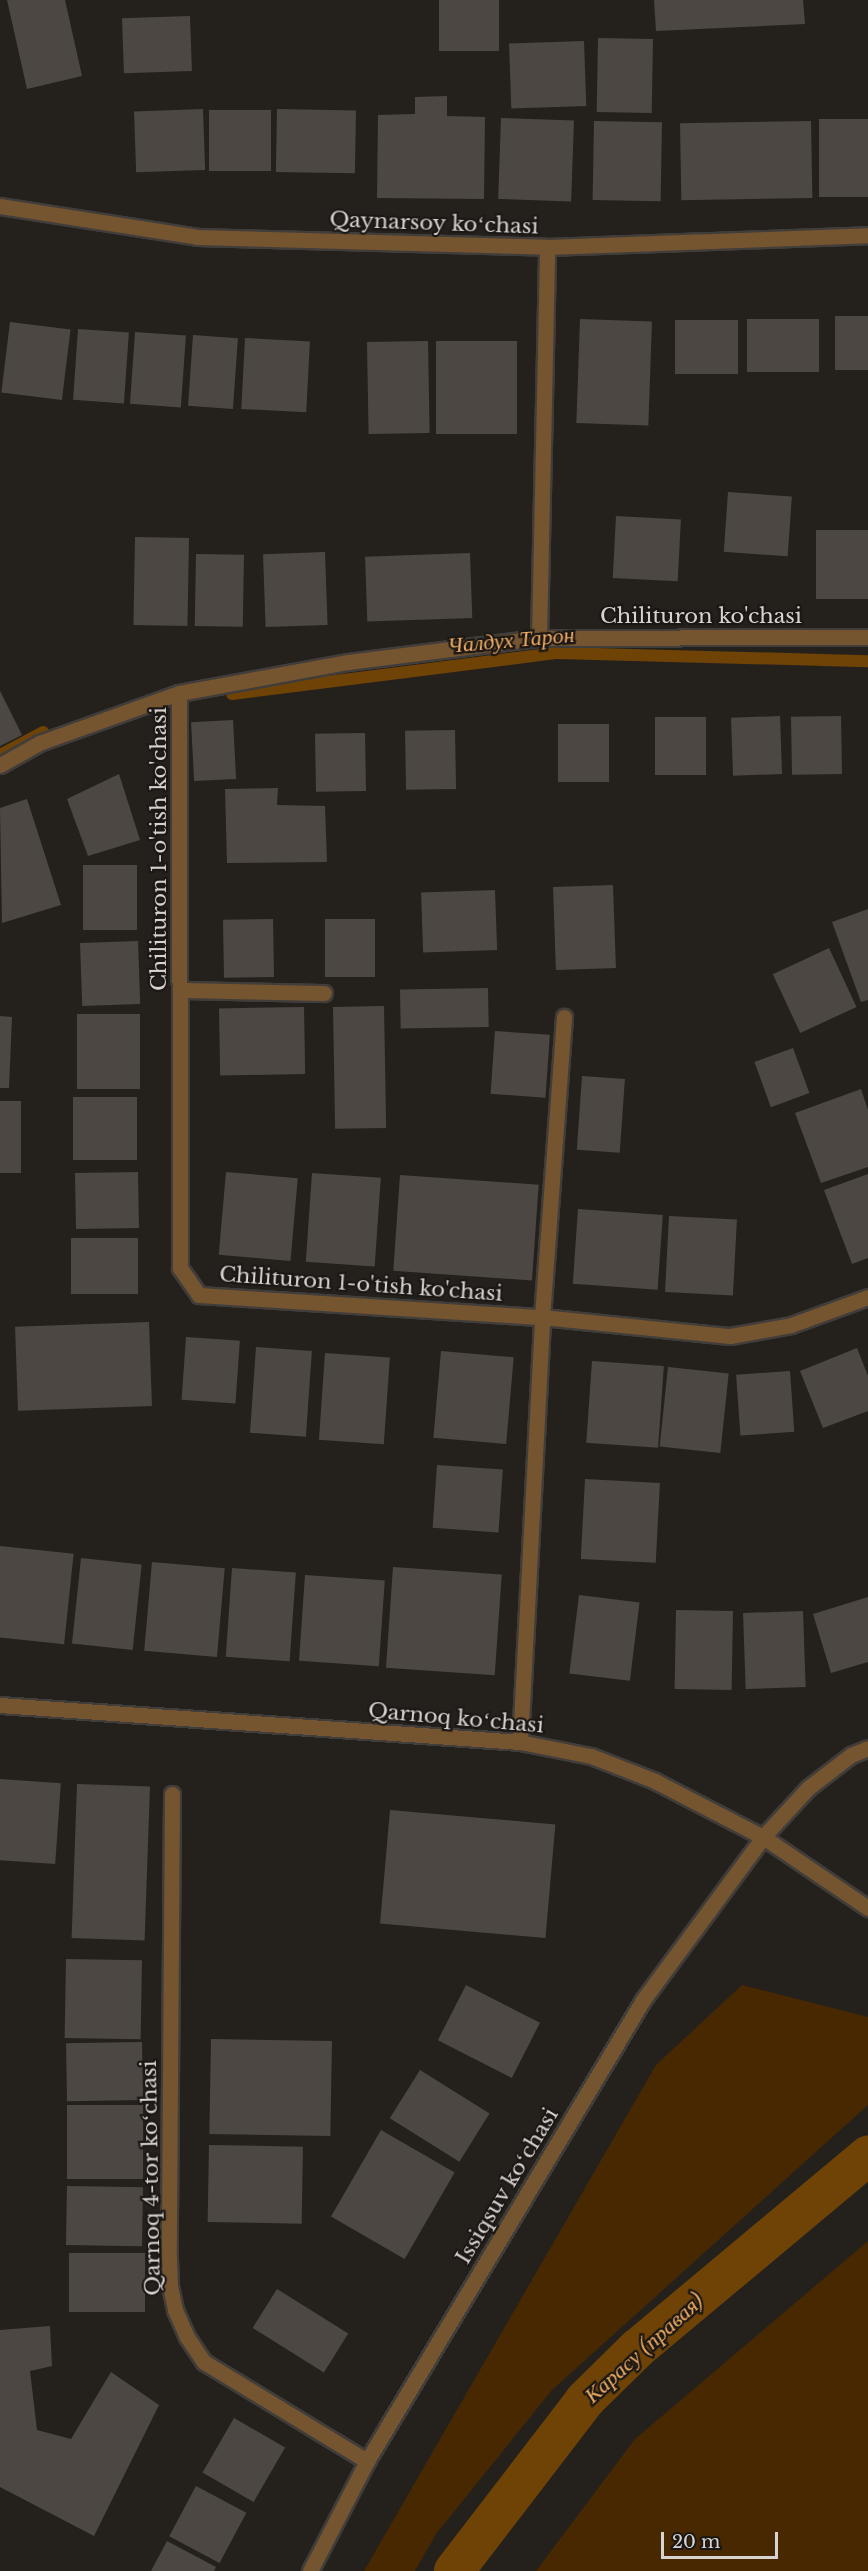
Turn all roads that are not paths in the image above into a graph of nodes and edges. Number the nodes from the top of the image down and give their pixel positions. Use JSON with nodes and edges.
{"nodes":[{"id":1,"x":0,"y":206,"type":"edge"},
{"id":2,"x":868,"y":235,"type":"edge"},
{"id":3,"x":548,"y":247,"type":"junction"},
{"id":4,"x":868,"y":637,"type":"edge"},
{"id":5,"x":539,"y":638,"type":"junction"},
{"id":6,"x":179,"y":693,"type":"junction"},
{"id":7,"x":0,"y":765,"type":"edge"},
{"id":8,"x":180,"y":990,"type":"junction"},
{"id":9,"x":324,"y":993,"type":"dead end"},
{"id":10,"x":564,"y":1017,"type":"dead end"},
{"id":11,"x":868,"y":1296,"type":"edge"},
{"id":12,"x":542,"y":1317,"type":"junction"},
{"id":13,"x":0,"y":1705,"type":"edge"},
{"id":14,"x":520,"y":1742,"type":"junction"},
{"id":15,"x":868,"y":1748,"type":"edge"},
{"id":16,"x":172,"y":1794,"type":"dead end"},
{"id":17,"x":764,"y":1837,"type":"junction"},
{"id":18,"x":868,"y":1908,"type":"edge"},
{"id":19,"x":367,"y":2461,"type":"junction"},
{"id":20,"x":310,"y":2571,"type":"edge"}],
"edges":[{"from":1,"to":3,"type":"street","name":"Qaynarsoy koʻchasi"},
{"from":2,"to":3,"type":"street","name":"Qaynarsoy koʻchasi"},
{"from":3,"to":5,"type":"street"},
{"from":4,"to":5,"type":"street","name":"Chilituron ko'chasi"},
{"from":5,"to":6,"type":"street","name":"Chilituron ko'chasi"},
{"from":6,"to":7,"type":"street","name":"Chilituron ko'chasi"},
{"from":6,"to":8,"type":"street","name":"Chilituron 1-o'tish ko'chasi"},
{"from":8,"to":9,"type":"street"},
{"from":8,"to":12,"type":"street","name":"Chilituron 1-o'tish ko'chasi"},
{"from":10,"to":12,"type":"street"},
{"from":11,"to":12,"type":"street","name":"Chilituron 1-o'tish ko'chasi"},
{"from":12,"to":14,"type":"street"},
{"from":13,"to":14,"type":"street","name":"Qarnoq koʻchasi"},
{"from":14,"to":17,"type":"street","name":"Qarnoq koʻchasi"},
{"from":15,"to":17,"type":"street","name":"Issiqsuv koʻchasi"},
{"from":16,"to":19,"type":"street","name":"Qarnoq 4-tor koʻchasi"},
{"from":17,"to":18,"type":"street","name":"Qarnoq koʻchasi"},
{"from":17,"to":19,"type":"street","name":"Issiqsuv koʻchasi"},
{"from":19,"to":20,"type":"street","name":"Issiqsuv koʻchasi"}]}
